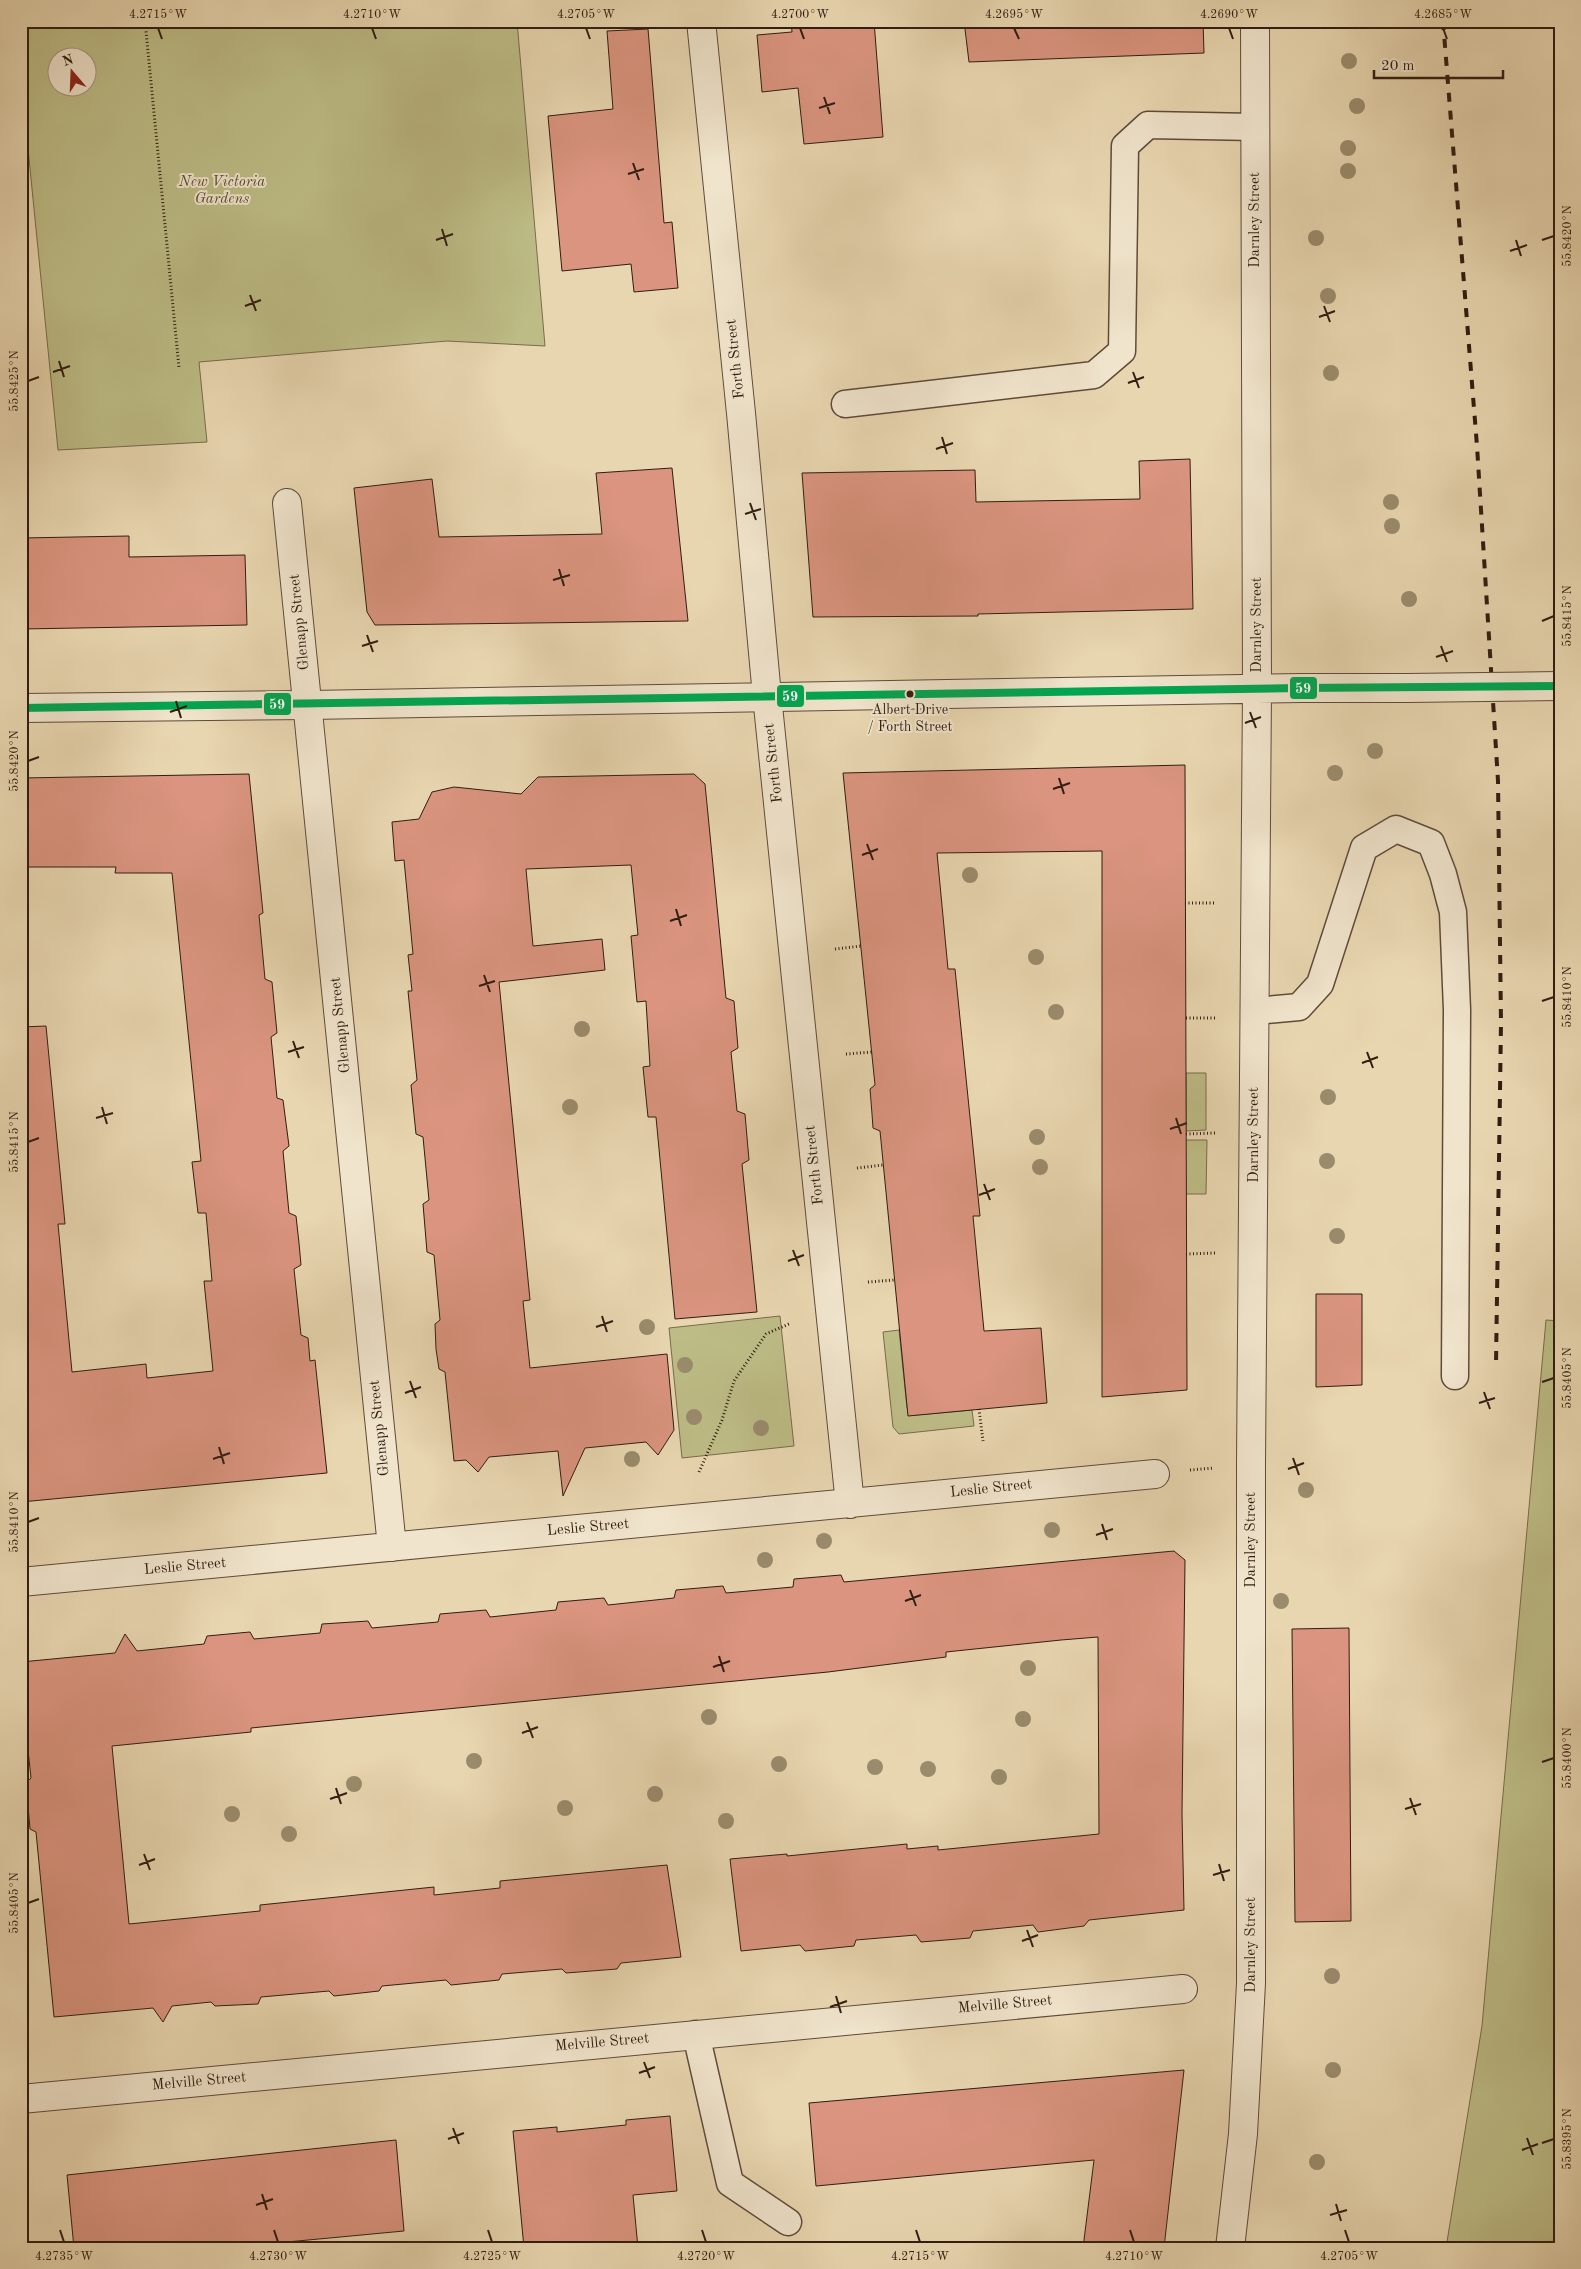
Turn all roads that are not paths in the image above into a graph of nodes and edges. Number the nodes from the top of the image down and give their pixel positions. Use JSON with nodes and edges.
{"nodes":[{"id":1,"x":702,"y":21,"type":"edge"},
{"id":2,"x":1255,"y":21,"type":"edge"},
{"id":3,"x":1255,"y":127,"type":"junction"},
{"id":4,"x":845,"y":404,"type":"dead end"},
{"id":5,"x":287,"y":503,"type":"dead end"},
{"id":6,"x":1560,"y":686,"type":"edge"},
{"id":7,"x":1257,"y":689,"type":"junction"},
{"id":8,"x":767,"y":696,"type":"junction"},
{"id":9,"x":309,"y":706,"type":"junction"},
{"id":10,"x":21,"y":708,"type":"edge"},
{"id":11,"x":1255,"y":1011,"type":"junction"},
{"id":12,"x":1455,"y":1376,"type":"dead end"},
{"id":13,"x":1155,"y":1474,"type":"road end"},
{"id":14,"x":850,"y":1504,"type":"junction"},
{"id":15,"x":392,"y":1547,"type":"junction"},
{"id":16,"x":21,"y":1582,"type":"edge"},
{"id":17,"x":1183,"y":1988,"type":"dead end"},
{"id":18,"x":696,"y":2034,"type":"junction"},
{"id":19,"x":21,"y":2099,"type":"edge"},
{"id":20,"x":788,"y":2222,"type":"dead end"},
{"id":21,"x":1230,"y":2248,"type":"edge"}],
"edges":[{"from":1,"to":8,"type":"street","name":"Forth Street"},
{"from":2,"to":3,"type":"street","name":"Darnley Street"},
{"from":3,"to":4,"type":"lane"},
{"from":3,"to":7,"type":"street","name":"Darnley Street"},
{"from":5,"to":9,"type":"street","name":"Glenapp Street"},
{"from":6,"to":7,"type":"street","bridge":true},
{"from":7,"to":8,"type":"street"},
{"from":7,"to":11,"type":"street","name":"Darnley Street"},
{"from":8,"to":9,"type":"street"},
{"from":8,"to":14,"type":"street","name":"Forth Street"},
{"from":9,"to":10,"type":"street"},
{"from":9,"to":15,"type":"street","name":"Glenapp Street"},
{"from":11,"to":12,"type":"lane"},
{"from":11,"to":21,"type":"street","name":"Darnley Street"},
{"from":13,"to":14,"type":"street","name":"Leslie Street"},
{"from":14,"to":15,"type":"street","name":"Leslie Street"},
{"from":15,"to":16,"type":"street","name":"Leslie Street"},
{"from":17,"to":18,"type":"street","name":"Melville Street"},
{"from":18,"to":19,"type":"street","name":"Melville Street"},
{"from":18,"to":20,"type":"lane"}]}
